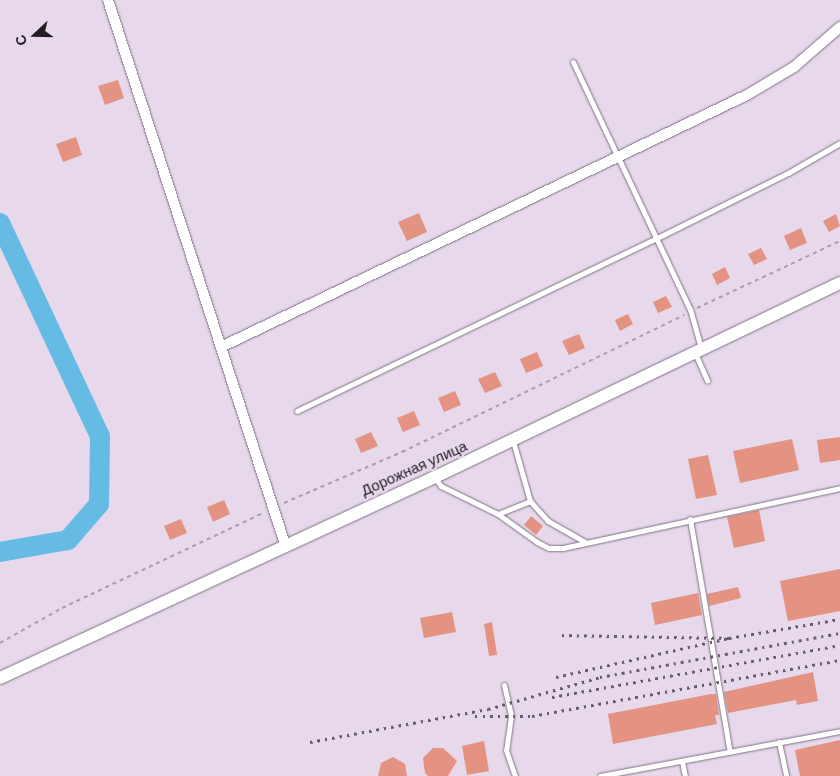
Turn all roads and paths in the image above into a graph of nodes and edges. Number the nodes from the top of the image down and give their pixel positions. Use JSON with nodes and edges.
{"nodes":[{"id":1,"x":108,"y":0,"type":"edge"},
{"id":2,"x":840,"y":27,"type":"edge"},
{"id":3,"x":573,"y":62,"type":"dead end"},
{"id":4,"x":840,"y":143,"type":"edge"},
{"id":5,"x":617,"y":157,"type":"junction"},
{"id":6,"x":658,"y":238,"type":"junction"},
{"id":7,"x":840,"y":241,"type":"edge"},
{"id":8,"x":840,"y":283,"type":"edge"},
{"id":9,"x":691,"y":312,"type":"junction"},
{"id":10,"x":221,"y":347,"type":"junction"},
{"id":11,"x":698,"y":350,"type":"junction"},
{"id":12,"x":707,"y":380,"type":"dead end"},
{"id":13,"x":297,"y":411,"type":"dead end"},
{"id":14,"x":513,"y":441,"type":"junction"},
{"id":15,"x":435,"y":477,"type":"junction"},
{"id":16,"x":840,"y":488,"type":"edge"},
{"id":17,"x":530,"y":501,"type":"junction"},
{"id":18,"x":272,"y":508,"type":"junction"},
{"id":19,"x":498,"y":514,"type":"junction"},
{"id":20,"x":690,"y":519,"type":"junction"},
{"id":21,"x":585,"y":542,"type":"junction"},
{"id":22,"x":285,"y":544,"type":"junction"},
{"id":23,"x":0,"y":643,"type":"edge"},
{"id":24,"x":0,"y":678,"type":"edge"},
{"id":25,"x":504,"y":685,"type":"dead end"},
{"id":26,"x":840,"y":731,"type":"edge"},
{"id":27,"x":779,"y":742,"type":"junction"},
{"id":28,"x":730,"y":752,"type":"junction"},
{"id":29,"x":682,"y":761,"type":"junction"},
{"id":30,"x":515,"y":776,"type":"edge"},
{"id":31,"x":600,"y":776,"type":"edge"},
{"id":32,"x":685,"y":776,"type":"edge"},
{"id":33,"x":786,"y":776,"type":"edge"}],
"edges":[{"from":1,"to":10,"type":"street"},
{"from":2,"to":5,"type":"street"},
{"from":3,"to":5,"type":"lane"},
{"from":4,"to":6,"type":"lane"},
{"from":5,"to":6,"type":"lane"},
{"from":5,"to":10,"type":"street"},
{"from":6,"to":9,"type":"lane"},
{"from":6,"to":13,"type":"lane"},
{"from":7,"to":9,"type":"path"},
{"from":8,"to":11,"type":"street","name":"Дорожная улица"},
{"from":9,"to":11,"type":"lane"},
{"from":9,"to":18,"type":"path"},
{"from":10,"to":18,"type":"street"},
{"from":11,"to":12,"type":"lane"},
{"from":11,"to":14,"type":"street","name":"Дорожная улица"},
{"from":14,"to":15,"type":"street","name":"Дорожная улица"},
{"from":14,"to":17,"type":"lane"},
{"from":15,"to":19,"type":"lane"},
{"from":15,"to":22,"type":"street","name":"Дорожная улица"},
{"from":16,"to":20,"type":"lane"},
{"from":17,"to":19,"type":"lane"},
{"from":17,"to":21,"type":"lane"},
{"from":18,"to":22,"type":"street"},
{"from":18,"to":23,"type":"path"},
{"from":19,"to":21,"type":"lane"},
{"from":20,"to":21,"type":"lane"},
{"from":20,"to":28,"type":"lane"},
{"from":22,"to":24,"type":"street","name":"Дорожная улица"},
{"from":25,"to":30,"type":"lane"},
{"from":26,"to":27,"type":"lane"},
{"from":27,"to":28,"type":"lane"},
{"from":27,"to":33,"type":"lane"},
{"from":28,"to":29,"type":"lane"},
{"from":29,"to":31,"type":"lane"},
{"from":29,"to":32,"type":"lane"}]}
